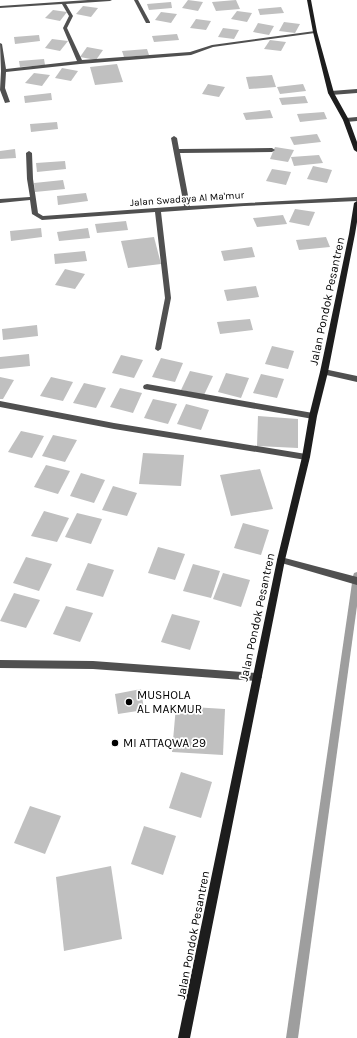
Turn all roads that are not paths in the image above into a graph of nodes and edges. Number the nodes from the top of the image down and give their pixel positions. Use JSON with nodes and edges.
{"nodes":[{"id":1,"x":110,"y":0,"type":"edge"},
{"id":2,"x":136,"y":0,"type":"edge"},
{"id":3,"x":309,"y":0,"type":"edge"},
{"id":4,"x":76,"y":1,"type":"edge"},
{"id":5,"x":64,"y":4,"type":"junction"},
{"id":6,"x":0,"y":7,"type":"edge"},
{"id":7,"x":148,"y":22,"type":"dead end"},
{"id":8,"x":314,"y":32,"type":"junction"},
{"id":9,"x":0,"y":44,"type":"edge"},
{"id":10,"x":80,"y":62,"type":"junction"},
{"id":11,"x":4,"y":71,"type":"junction"},
{"id":12,"x":357,"y":91,"type":"edge"},
{"id":13,"x":331,"y":93,"type":"junction"},
{"id":14,"x":7,"y":102,"type":"dead end"},
{"id":15,"x":357,"y":119,"type":"edge"},
{"id":16,"x":346,"y":120,"type":"junction"},
{"id":17,"x":174,"y":138,"type":"dead end"},
{"id":18,"x":272,"y":150,"type":"dead end"},
{"id":19,"x":357,"y":150,"type":"edge"},
{"id":20,"x":177,"y":151,"type":"junction"},
{"id":21,"x":29,"y":153,"type":"dead end"},
{"id":22,"x":33,"y":198,"type":"junction"},
{"id":23,"x":357,"y":199,"type":"edge"},
{"id":24,"x":0,"y":201,"type":"edge"},
{"id":25,"x":357,"y":203,"type":"edge"},
{"id":26,"x":188,"y":208,"type":"junction"},
{"id":27,"x":158,"y":210,"type":"junction"},
{"id":28,"x":355,"y":235,"type":"edge"},
{"id":29,"x":158,"y":349,"type":"dead end"},
{"id":30,"x":324,"y":372,"type":"junction"},
{"id":31,"x":357,"y":379,"type":"edge"},
{"id":32,"x":147,"y":387,"type":"dead end"},
{"id":33,"x":0,"y":404,"type":"edge"},
{"id":34,"x":313,"y":416,"type":"junction"},
{"id":35,"x":306,"y":457,"type":"junction"},
{"id":36,"x":281,"y":560,"type":"junction"},
{"id":37,"x":353,"y":579,"type":"edge"},
{"id":38,"x":0,"y":664,"type":"edge"},
{"id":39,"x":257,"y":677,"type":"junction"},
{"id":40,"x":184,"y":1038,"type":"edge"}],
"edges":[{"from":1,"to":4,"type":"street"},
{"from":2,"to":7,"type":"street"},
{"from":3,"to":8,"type":"street"},
{"from":4,"to":5,"type":"street"},
{"from":5,"to":6,"type":"street"},
{"from":5,"to":10,"type":"street"},
{"from":8,"to":10,"type":"street"},
{"from":8,"to":13,"type":"street"},
{"from":9,"to":11,"type":"street"},
{"from":10,"to":11,"type":"street"},
{"from":11,"to":14,"type":"street"},
{"from":12,"to":13,"type":"street"},
{"from":13,"to":16,"type":"street"},
{"from":15,"to":16,"type":"street"},
{"from":16,"to":19,"type":"street"},
{"from":17,"to":20,"type":"street"},
{"from":18,"to":20,"type":"street"},
{"from":20,"to":26,"type":"street"},
{"from":21,"to":22,"type":"street"},
{"from":22,"to":24,"type":"street"},
{"from":22,"to":27,"type":"street","name":"Jalan Swadaya Al Ma'mur"},
{"from":23,"to":26,"type":"street","name":"Jalan Swadaya Al Ma'mur"},
{"from":25,"to":28,"type":"street","name":"Jalan Pondok Pesantren"},
{"from":26,"to":27,"type":"street","name":"Jalan Swadaya Al Ma'mur"},
{"from":27,"to":29,"type":"street"},
{"from":28,"to":30,"type":"street","name":"Jalan Pondok Pesantren"},
{"from":30,"to":31,"type":"street"},
{"from":30,"to":34,"type":"street","name":"Jalan Pondok Pesantren"},
{"from":32,"to":34,"type":"street"},
{"from":33,"to":35,"type":"street"},
{"from":34,"to":35,"type":"street","name":"Jalan Pondok Pesantren"},
{"from":35,"to":36,"type":"street","name":"Jalan Pondok Pesantren"},
{"from":36,"to":37,"type":"street"},
{"from":36,"to":39,"type":"street","name":"Jalan Pondok Pesantren"},
{"from":38,"to":39,"type":"street"},
{"from":39,"to":40,"type":"street","name":"Jalan Pondok Pesantren"}]}
